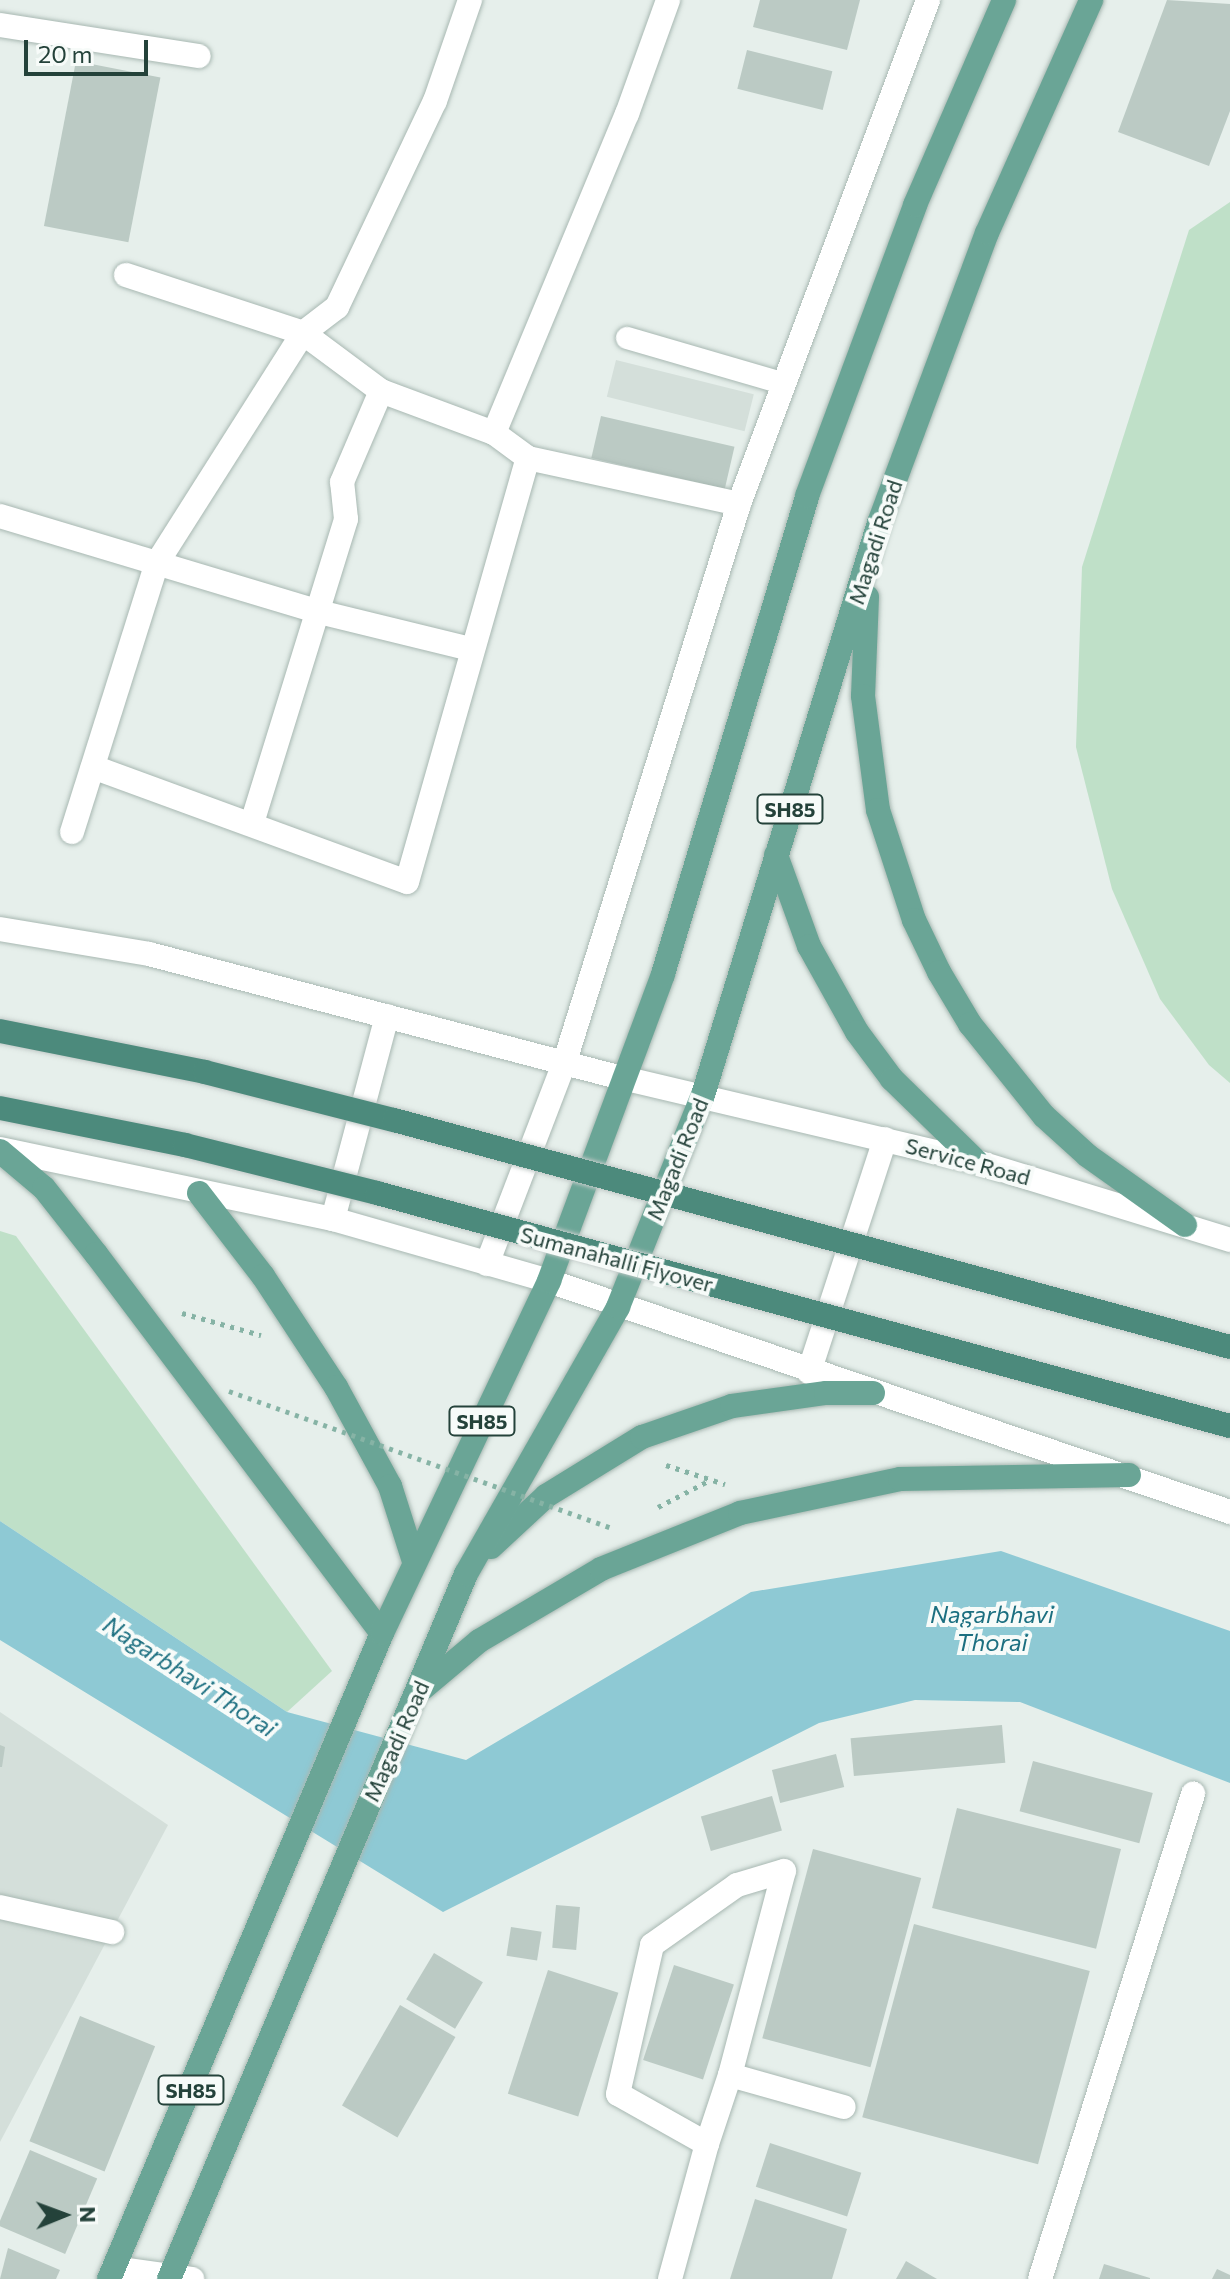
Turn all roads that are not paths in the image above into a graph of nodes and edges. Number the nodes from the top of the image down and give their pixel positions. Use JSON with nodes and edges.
{"nodes":[{"id":1,"x":470,"y":0,"type":"edge"},
{"id":2,"x":668,"y":0,"type":"edge"},
{"id":3,"x":928,"y":0,"type":"edge"},
{"id":4,"x":1004,"y":0,"type":"edge"},
{"id":5,"x":1091,"y":0,"type":"edge"},
{"id":6,"x":0,"y":25,"type":"edge"},
{"id":7,"x":199,"y":56,"type":"dead end"},
{"id":8,"x":126,"y":275,"type":"dead end"},
{"id":9,"x":303,"y":333,"type":"junction"},
{"id":10,"x":627,"y":338,"type":"dead end"},
{"id":11,"x":782,"y":383,"type":"junction"},
{"id":12,"x":381,"y":391,"type":"junction"},
{"id":13,"x":494,"y":433,"type":"junction"},
{"id":14,"x":528,"y":458,"type":"junction"},
{"id":15,"x":739,"y":504,"type":"junction"},
{"id":16,"x":0,"y":516,"type":"edge"},
{"id":17,"x":879,"y":523,"type":"junction"},
{"id":18,"x":157,"y":563,"type":"junction"},
{"id":19,"x":319,"y":612,"type":"junction"},
{"id":20,"x":471,"y":649,"type":"junction"},
{"id":21,"x":93,"y":767,"type":"junction"},
{"id":22,"x":252,"y":823,"type":"junction"},
{"id":23,"x":72,"y":832,"type":"dead end"},
{"id":24,"x":776,"y":855,"type":"junction"},
{"id":25,"x":0,"y":929,"type":"edge"},
{"id":26,"x":387,"y":1016,"type":"junction"},
{"id":27,"x":0,"y":1031,"type":"edge"},
{"id":28,"x":565,"y":1061,"type":"junction"},
{"id":29,"x":627,"y":1079,"type":"junction"},
{"id":30,"x":703,"y":1095,"type":"junction"},
{"id":31,"x":0,"y":1108,"type":"edge"},
{"id":32,"x":885,"y":1139,"type":"junction"},
{"id":33,"x":0,"y":1150,"type":"edge"},
{"id":34,"x":977,"y":1162,"type":"junction"},
{"id":35,"x":199,"y":1193,"type":"junction"},
{"id":36,"x":333,"y":1219,"type":"junction"},
{"id":37,"x":1185,"y":1225,"type":"junction"},
{"id":38,"x":1230,"y":1240,"type":"edge"},
{"id":39,"x":487,"y":1264,"type":"junction"},
{"id":40,"x":549,"y":1281,"type":"junction"},
{"id":41,"x":618,"y":1307,"type":"junction"},
{"id":42,"x":1230,"y":1347,"type":"edge"},
{"id":43,"x":809,"y":1372,"type":"junction"},
{"id":44,"x":873,"y":1393,"type":"junction"},
{"id":45,"x":1230,"y":1426,"type":"edge"},
{"id":46,"x":1129,"y":1475,"type":"junction"},
{"id":47,"x":1230,"y":1512,"type":"edge"},
{"id":48,"x":414,"y":1561,"type":"junction"},
{"id":49,"x":466,"y":1574,"type":"junction"},
{"id":50,"x":382,"y":1633,"type":"junction"},
{"id":51,"x":420,"y":1690,"type":"junction"},
{"id":52,"x":1193,"y":1794,"type":"dead end"},
{"id":53,"x":0,"y":1907,"type":"edge"},
{"id":54,"x":112,"y":1932,"type":"dead end"},
{"id":55,"x":730,"y":2075,"type":"junction"},
{"id":56,"x":844,"y":2107,"type":"dead end"},
{"id":57,"x":707,"y":2144,"type":"junction"},
{"id":58,"x":111,"y":2273,"type":"edge"},
{"id":59,"x":177,"y":2278,"type":"edge"},
{"id":60,"x":670,"y":2279,"type":"edge"},
{"id":61,"x":1040,"y":2279,"type":"edge"}],
"edges":[{"from":1,"to":9,"type":"street"},
{"from":2,"to":13,"type":"street"},
{"from":3,"to":11,"type":"street"},
{"from":4,"to":29,"type":"main road","number":"SH85"},
{"from":5,"to":17,"type":"main road","name":"Magadi Road","number":"SH85"},
{"from":6,"to":7,"type":"street"},
{"from":8,"to":9,"type":"street"},
{"from":9,"to":12,"type":"street"},
{"from":9,"to":18,"type":"street"},
{"from":10,"to":11,"type":"lane"},
{"from":11,"to":15,"type":"street"},
{"from":12,"to":13,"type":"street"},
{"from":12,"to":19,"type":"street"},
{"from":13,"to":14,"type":"street"},
{"from":14,"to":15,"type":"street"},
{"from":14,"to":20,"type":"street"},
{"from":15,"to":28,"type":"street"},
{"from":16,"to":18,"type":"street"},
{"from":17,"to":24,"type":"main road","name":"Magadi Road","number":"SH85"},
{"from":17,"to":37,"type":"main road"},
{"from":18,"to":19,"type":"street"},
{"from":18,"to":21,"type":"street"},
{"from":19,"to":20,"type":"street"},
{"from":19,"to":22,"type":"street"},
{"from":20,"to":22,"type":"street"},
{"from":21,"to":22,"type":"street"},
{"from":21,"to":23,"type":"street"},
{"from":24,"to":30,"type":"main road","name":"Magadi Road","number":"SH85"},
{"from":24,"to":34,"type":"main road"},
{"from":25,"to":26,"type":"street","name":"Service Road"},
{"from":26,"to":28,"type":"street","name":"Service Road"},
{"from":26,"to":36,"type":"street"},
{"from":27,"to":42,"type":"highway","bridge":true},
{"from":28,"to":29,"type":"street","name":"Service Road"},
{"from":28,"to":39,"type":"street"},
{"from":29,"to":30,"type":"street","name":"Service Road"},
{"from":29,"to":40,"type":"main road","number":"SH85"},
{"from":30,"to":32,"type":"street","name":"Service Road"},
{"from":30,"to":41,"type":"main road","name":"Magadi Road","number":"SH85"},
{"from":31,"to":45,"type":"highway","name":"Sumanahalli Flyover","bridge":true},
{"from":32,"to":34,"type":"street","name":"Service Road"},
{"from":32,"to":43,"type":"street"},
{"from":33,"to":35,"type":"street"},
{"from":33,"to":50,"type":"main road"},
{"from":34,"to":37,"type":"street","name":"Service Road"},
{"from":35,"to":36,"type":"street"},
{"from":35,"to":48,"type":"main road"},
{"from":36,"to":39,"type":"street"},
{"from":37,"to":38,"type":"street","name":"Service Road"},
{"from":39,"to":40,"type":"street"},
{"from":40,"to":41,"type":"street"},
{"from":40,"to":48,"type":"main road","number":"SH85"},
{"from":41,"to":43,"type":"street"},
{"from":41,"to":49,"type":"main road","name":"Magadi Road","number":"SH85"},
{"from":43,"to":44,"type":"street"},
{"from":44,"to":46,"type":"street"},
{"from":44,"to":49,"type":"main road"},
{"from":46,"to":47,"type":"street"},
{"from":46,"to":51,"type":"main road"},
{"from":48,"to":50,"type":"main road","number":"SH85"},
{"from":49,"to":51,"type":"main road","name":"Magadi Road","number":"SH85"},
{"from":50,"to":58,"type":"main road","number":"SH85"},
{"from":51,"to":59,"type":"main road","name":"Magadi Road","number":"SH85"},
{"from":52,"to":61,"type":"street"},
{"from":53,"to":54,"type":"street"},
{"from":55,"to":56,"type":"street"},
{"from":55,"to":57,"type":"street"},
{"from":55,"to":57,"type":"street"},
{"from":57,"to":60,"type":"street"},
{"from":58,"to":59,"type":"street"}]}
